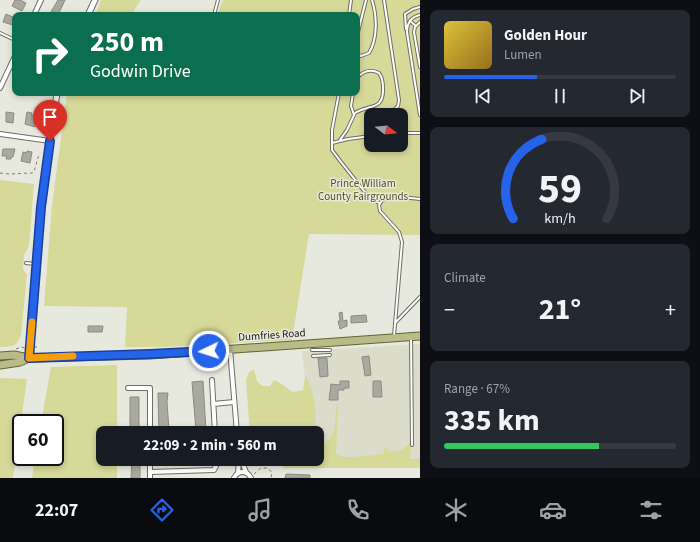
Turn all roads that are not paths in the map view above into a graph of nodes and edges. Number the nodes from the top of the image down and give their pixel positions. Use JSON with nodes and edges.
{"nodes":[{"id":1,"x":41,"y":0,"type":"edge"},
{"id":2,"x":95,"y":0,"type":"edge"},
{"id":3,"x":218,"y":0,"type":"edge"},
{"id":4,"x":351,"y":0,"type":"edge"},
{"id":5,"x":366,"y":0,"type":"edge"},
{"id":6,"x":372,"y":0,"type":"edge"},
{"id":7,"x":384,"y":0,"type":"edge"},
{"id":8,"x":420,"y":7,"type":"edge"},
{"id":9,"x":35,"y":12,"type":"edge"},
{"id":10,"x":89,"y":12,"type":"edge"},
{"id":11,"x":215,"y":12,"type":"edge"},
{"id":12,"x":349,"y":12,"type":"edge"},
{"id":13,"x":420,"y":15,"type":"edge"},
{"id":14,"x":410,"y":21,"type":"junction"},
{"id":15,"x":420,"y":22,"type":"edge"},
{"id":16,"x":360,"y":24,"type":"edge"},
{"id":17,"x":416,"y":26,"type":"junction"},
{"id":18,"x":406,"y":32,"type":"junction"},
{"id":19,"x":0,"y":33,"type":"edge"},
{"id":20,"x":12,"y":39,"type":"edge"},
{"id":21,"x":360,"y":56,"type":"edge"},
{"id":22,"x":12,"y":62,"type":"edge"},
{"id":23,"x":420,"y":67,"type":"edge"},
{"id":24,"x":360,"y":76,"type":"edge"},
{"id":25,"x":0,"y":88,"type":"edge"},
{"id":26,"x":57,"y":96,"type":"edge"},
{"id":27,"x":338,"y":96,"type":"edge"},
{"id":28,"x":353,"y":96,"type":"edge"},
{"id":29,"x":396,"y":108,"type":"edge"},
{"id":30,"x":354,"y":115,"type":"junction"},
{"id":31,"x":420,"y":115,"type":"edge"},
{"id":32,"x":408,"y":133,"type":"edge"},
{"id":33,"x":420,"y":133,"type":"edge"},
{"id":34,"x":0,"y":134,"type":"edge"},
{"id":35,"x":364,"y":137,"type":"edge"},
{"id":36,"x":340,"y":140,"type":"junction"},
{"id":37,"x":50,"y":141,"type":"junction"},
{"id":38,"x":332,"y":143,"type":"junction"},
{"id":39,"x":420,"y":199,"type":"edge"},
{"id":40,"x":379,"y":203,"type":"junction"},
{"id":41,"x":26,"y":263,"type":"dead end"},
{"id":42,"x":36,"y":264,"type":"junction"},
{"id":43,"x":420,"y":297,"type":"edge"},
{"id":44,"x":395,"y":323,"type":"junction"},
{"id":45,"x":411,"y":336,"type":"junction"},
{"id":46,"x":420,"y":336,"type":"edge"},
{"id":47,"x":394,"y":337,"type":"junction"},
{"id":48,"x":230,"y":349,"type":"junction"},
{"id":49,"x":312,"y":350,"type":"dead end"},
{"id":50,"x":330,"y":350,"type":"dead end"},
{"id":51,"x":330,"y":355,"type":"dead end"},
{"id":52,"x":0,"y":356,"type":"edge"},
{"id":53,"x":313,"y":356,"type":"dead end"},
{"id":54,"x":29,"y":358,"type":"junction"},
{"id":55,"x":0,"y":365,"type":"edge"},
{"id":56,"x":212,"y":380,"type":"dead end"},
{"id":57,"x":128,"y":388,"type":"dead end"},
{"id":58,"x":234,"y":402,"type":"junction"},
{"id":59,"x":213,"y":404,"type":"junction"},
{"id":60,"x":150,"y":426,"type":"edge"},
{"id":61,"x":215,"y":426,"type":"edge"},
{"id":62,"x":236,"y":426,"type":"edge"},
{"id":63,"x":412,"y":445,"type":"dead end"},
{"id":64,"x":150,"y":466,"type":"edge"},
{"id":65,"x":216,"y":466,"type":"edge"},
{"id":66,"x":239,"y":466,"type":"edge"},
{"id":67,"x":243,"y":466,"type":"edge"},
{"id":68,"x":150,"y":472,"type":"junction"},
{"id":69,"x":246,"y":472,"type":"junction"},
{"id":70,"x":238,"y":473,"type":"junction"},
{"id":71,"x":253,"y":476,"type":"edge"},
{"id":72,"x":150,"y":478,"type":"edge"},
{"id":73,"x":234,"y":478,"type":"edge"}],
"edges":[{"from":1,"to":9,"type":"street"},
{"from":2,"to":10,"type":"street"},
{"from":3,"to":11,"type":"lane"},
{"from":4,"to":12,"type":"lane"},
{"from":5,"to":16,"type":"lane"},
{"from":6,"to":21,"type":"lane"},
{"from":7,"to":29,"type":"lane"},
{"from":8,"to":18,"type":"lane"},
{"from":13,"to":14,"type":"lane"},
{"from":14,"to":17,"type":"lane"},
{"from":14,"to":18,"type":"lane"},
{"from":15,"to":17,"type":"lane"},
{"from":17,"to":23,"type":"lane"},
{"from":18,"to":31,"type":"lane"},
{"from":19,"to":20,"type":"lane"},
{"from":22,"to":25,"type":"street"},
{"from":24,"to":30,"type":"lane"},
{"from":26,"to":37,"type":"street"},
{"from":27,"to":38,"type":"lane"},
{"from":28,"to":30,"type":"lane"},
{"from":30,"to":36,"type":"lane"},
{"from":32,"to":33,"type":"lane"},
{"from":34,"to":37,"type":"street"},
{"from":35,"to":36,"type":"lane"},
{"from":36,"to":38,"type":"lane"},
{"from":37,"to":42,"type":"street"},
{"from":38,"to":40,"type":"lane"},
{"from":39,"to":40,"type":"lane"},
{"from":40,"to":44,"type":"lane"},
{"from":41,"to":42,"type":"lane"},
{"from":42,"to":54,"type":"street"},
{"from":43,"to":44,"type":"lane"},
{"from":44,"to":47,"type":"lane"},
{"from":45,"to":46,"type":"main road","name":"Dumfries Road"},
{"from":45,"to":47,"type":"main road","name":"Dumfries Road"},
{"from":45,"to":63,"type":"lane"},
{"from":47,"to":48,"type":"main road","name":"Dumfries Road"},
{"from":48,"to":54,"type":"main road","name":"Dumfries Road"},
{"from":48,"to":58,"type":"street"},
{"from":49,"to":50,"type":"lane"},
{"from":51,"to":53,"type":"lane"},
{"from":52,"to":54,"type":"main road","name":"Dumfries Road"},
{"from":54,"to":55,"type":"main road","name":"Dumfries Road"},
{"from":56,"to":59,"type":"street"},
{"from":57,"to":60,"type":"street"},
{"from":58,"to":59,"type":"street"},
{"from":58,"to":62,"type":"street"},
{"from":59,"to":61,"type":"street"},
{"from":64,"to":68,"type":"street"},
{"from":65,"to":68,"type":"street"},
{"from":66,"to":70,"type":"street"},
{"from":67,"to":69,"type":"street"},
{"from":68,"to":72,"type":"street"},
{"from":69,"to":70,"type":"street"},
{"from":69,"to":71,"type":"street"},
{"from":70,"to":73,"type":"street"}]}
